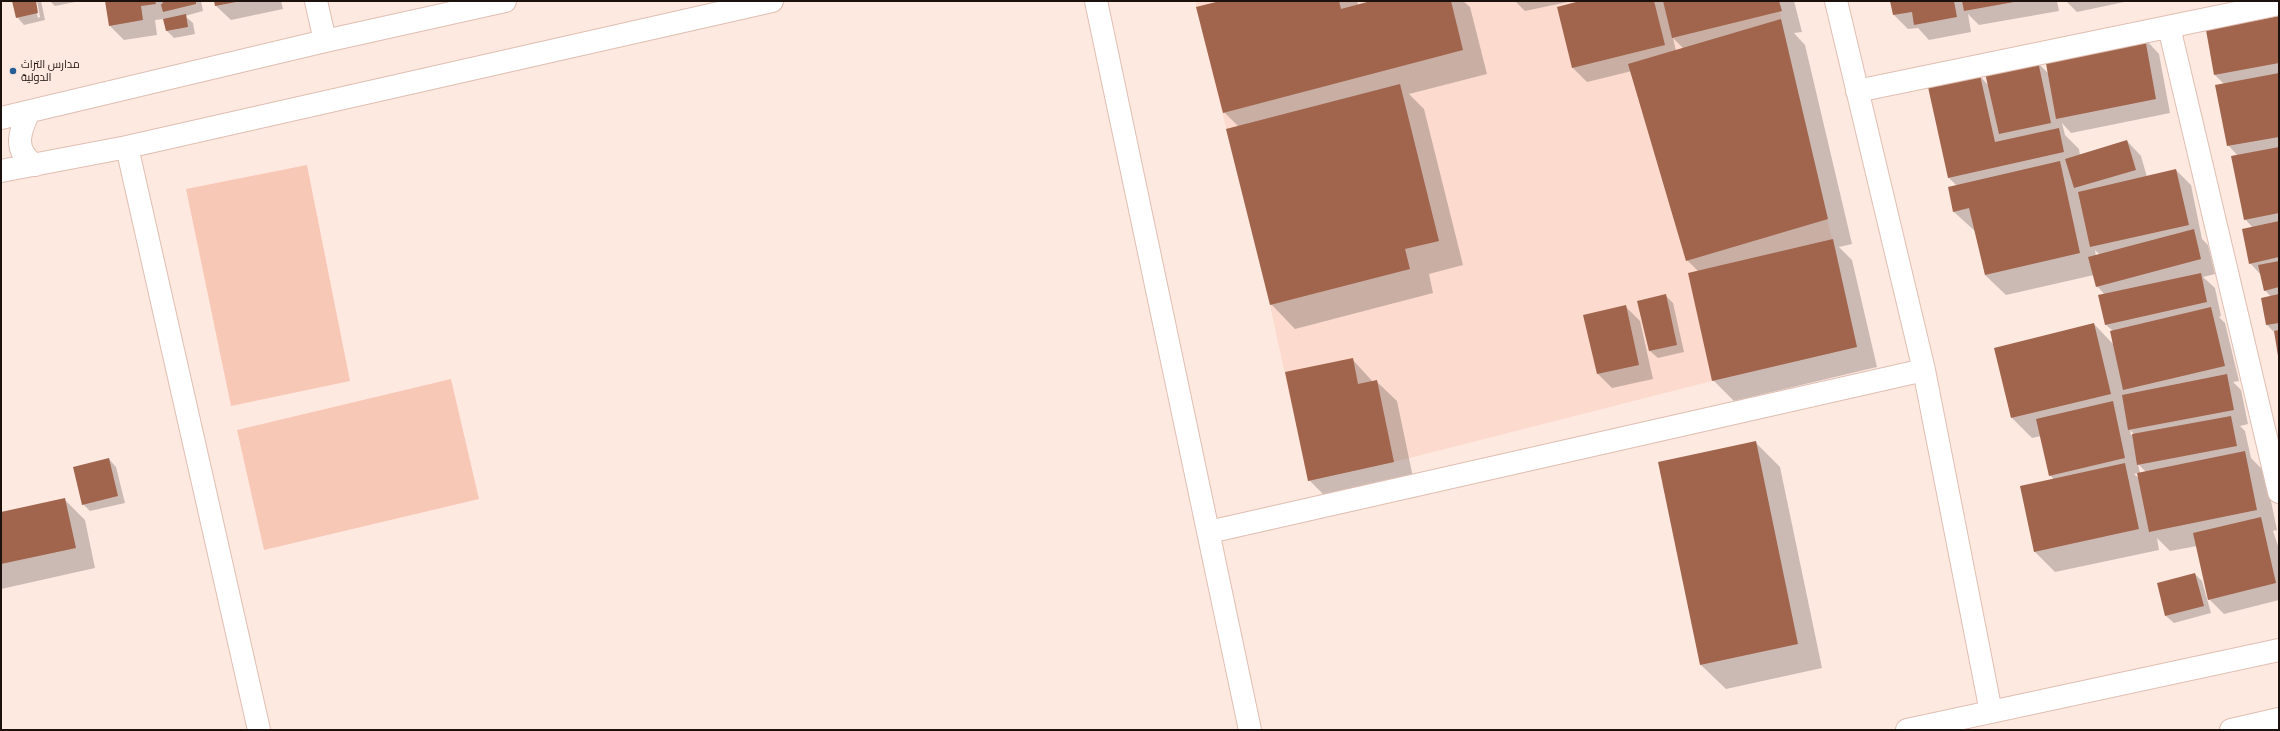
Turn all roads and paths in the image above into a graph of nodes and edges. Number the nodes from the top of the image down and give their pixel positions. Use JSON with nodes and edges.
{"nodes":[{"id":1,"x":316,"y":1,"type":"edge"},
{"id":2,"x":505,"y":1,"type":"edge"},
{"id":3,"x":772,"y":1,"type":"edge"},
{"id":4,"x":1096,"y":1,"type":"edge"},
{"id":5,"x":1836,"y":1,"type":"edge"},
{"id":6,"x":2279,"y":4,"type":"edge"},
{"id":7,"x":2168,"y":27,"type":"junction"},
{"id":8,"x":325,"y":41,"type":"junction"},
{"id":9,"x":1857,"y":91,"type":"junction"},
{"id":10,"x":29,"y":112,"type":"junction"},
{"id":11,"x":1,"y":118,"type":"edge"},
{"id":12,"x":127,"y":147,"type":"junction"},
{"id":13,"x":35,"y":165,"type":"junction"},
{"id":14,"x":1,"y":171,"type":"edge"},
{"id":15,"x":1924,"y":370,"type":"junction"},
{"id":16,"x":2279,"y":492,"type":"edge"},
{"id":17,"x":1209,"y":532,"type":"junction"},
{"id":18,"x":2279,"y":650,"type":"edge"},
{"id":19,"x":1991,"y":712,"type":"junction"},
{"id":20,"x":2279,"y":719,"type":"edge"},
{"id":21,"x":259,"y":730,"type":"edge"},
{"id":22,"x":1250,"y":730,"type":"edge"},
{"id":23,"x":1907,"y":730,"type":"edge"},
{"id":24,"x":2235,"y":730,"type":"edge"}],
"edges":[{"from":1,"to":8,"type":"street"},
{"from":2,"to":8,"type":"street"},
{"from":3,"to":12,"type":"street"},
{"from":4,"to":17,"type":"street"},
{"from":5,"to":9,"type":"street"},
{"from":6,"to":7,"type":"street"},
{"from":7,"to":9,"type":"street"},
{"from":7,"to":16,"type":"street"},
{"from":8,"to":10,"type":"street"},
{"from":9,"to":15,"type":"street"},
{"from":10,"to":11,"type":"street"},
{"from":10,"to":13,"type":"street"},
{"from":12,"to":13,"type":"street"},
{"from":12,"to":21,"type":"street"},
{"from":13,"to":14,"type":"street"},
{"from":15,"to":17,"type":"street"},
{"from":15,"to":19,"type":"street"},
{"from":17,"to":22,"type":"street"},
{"from":18,"to":19,"type":"street"},
{"from":19,"to":23,"type":"street"},
{"from":20,"to":24,"type":"street"}]}
